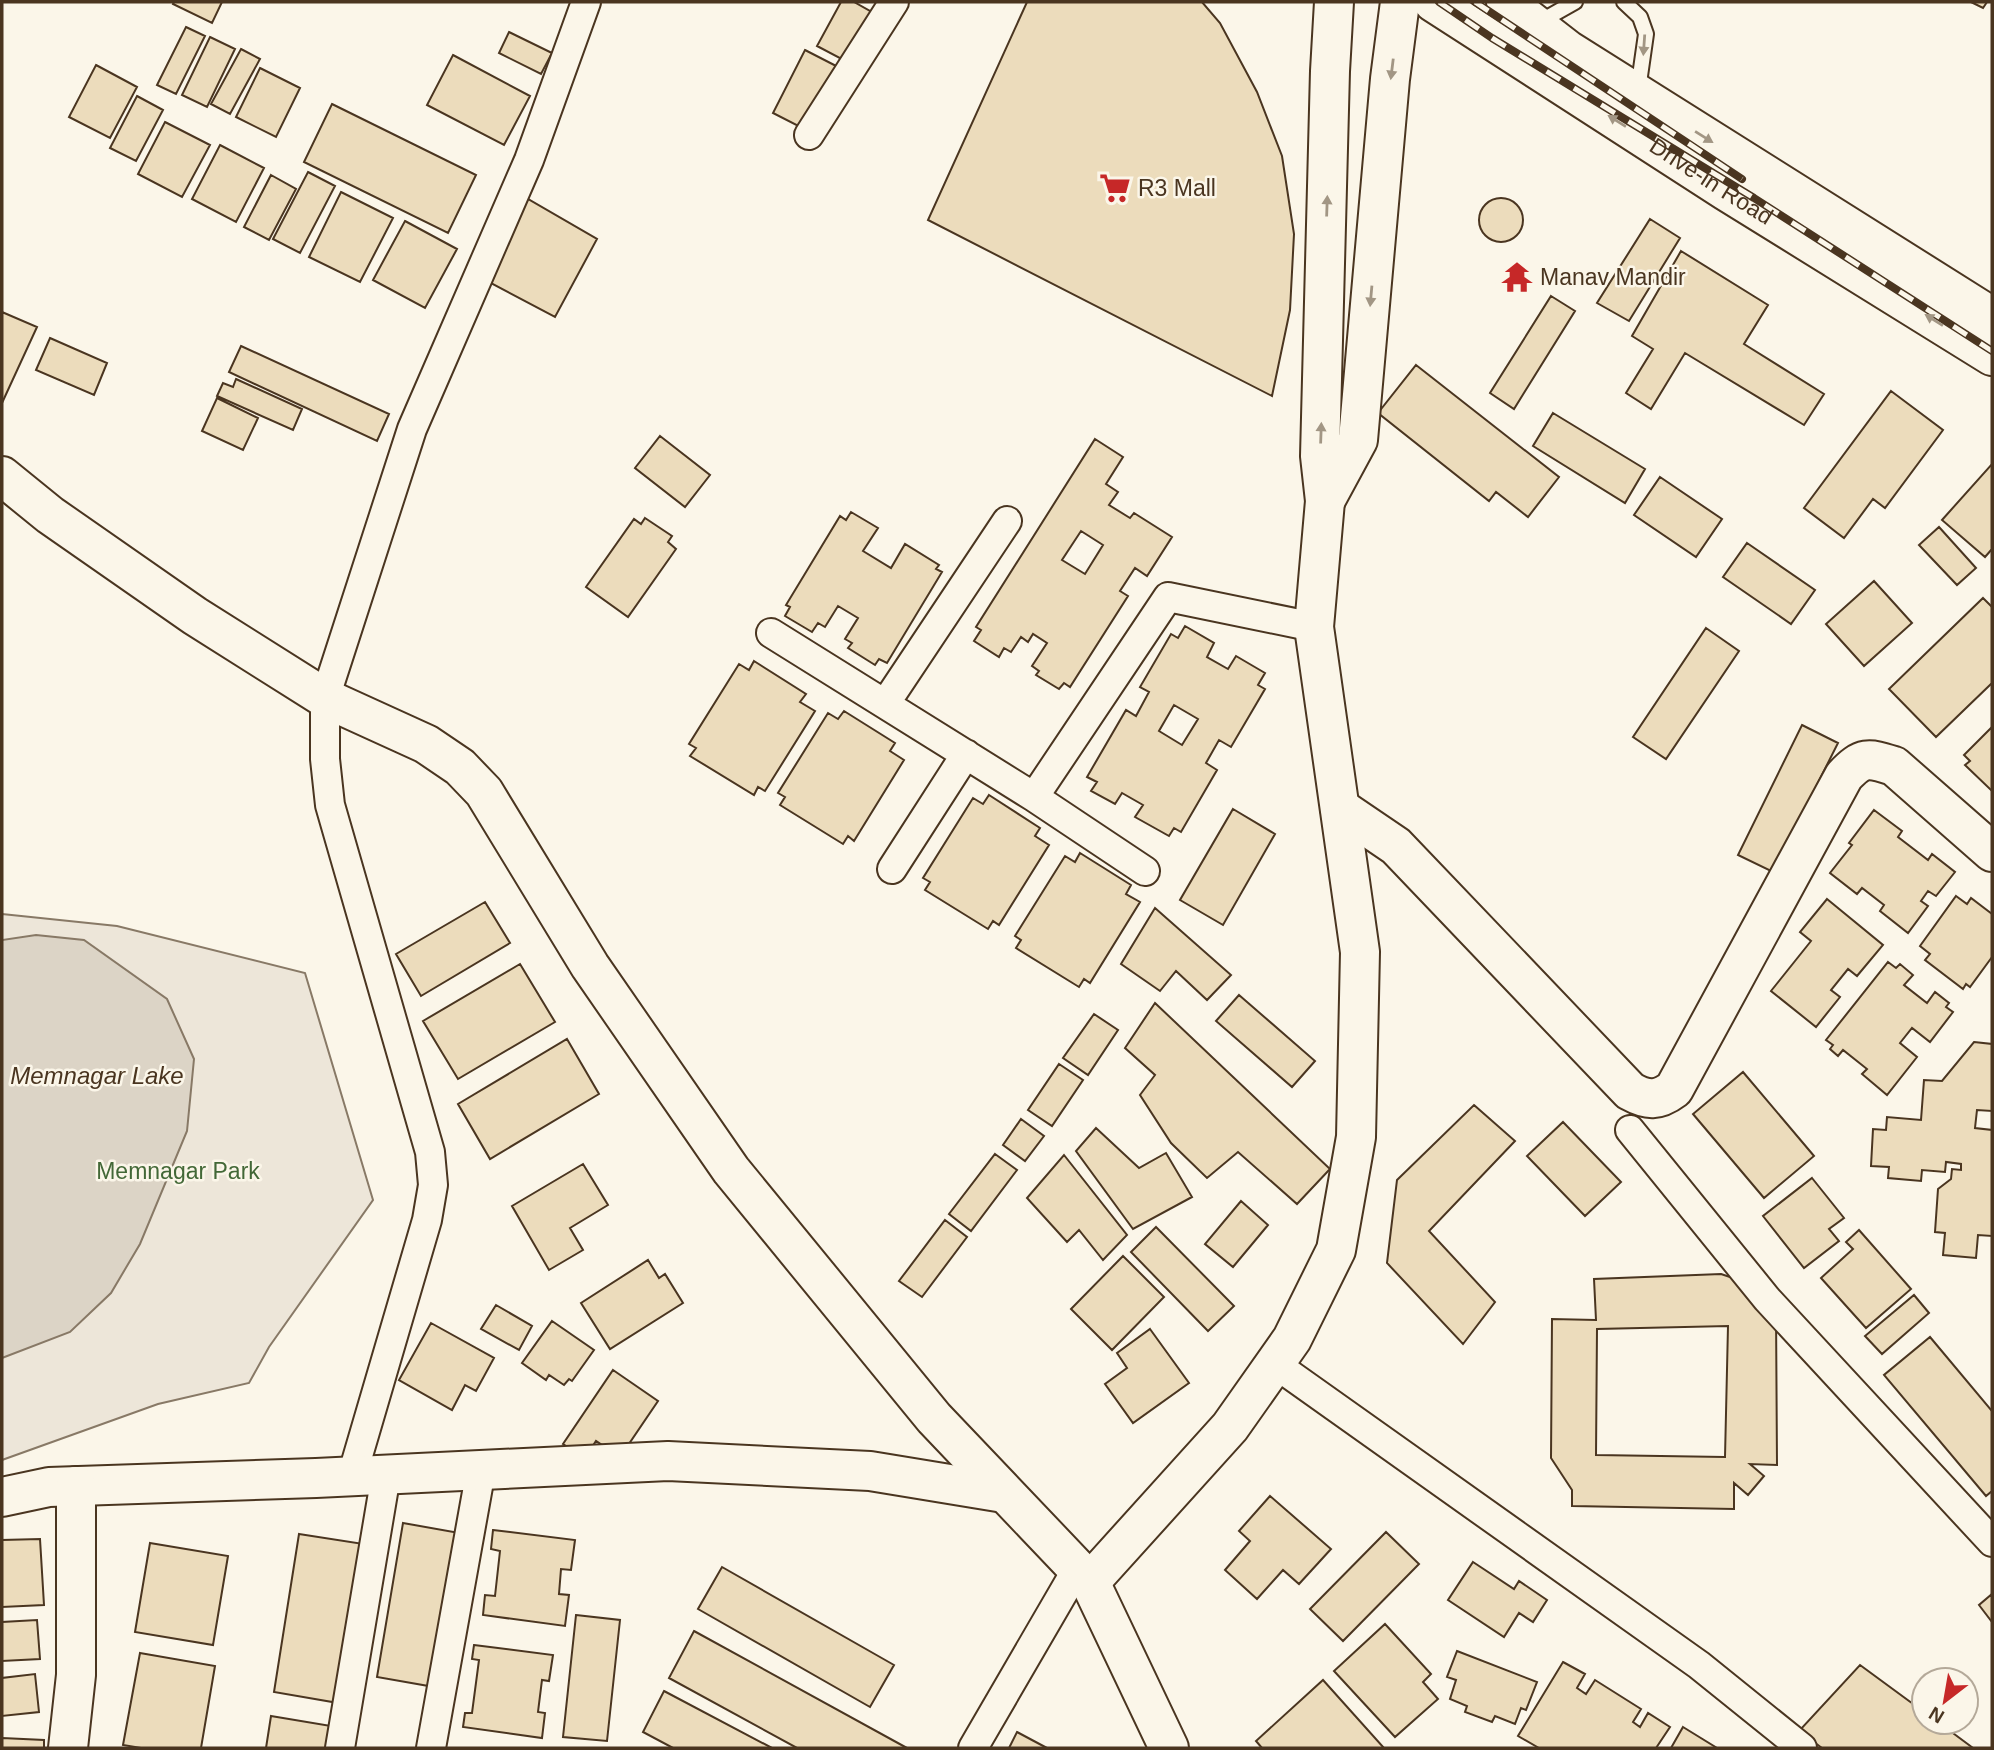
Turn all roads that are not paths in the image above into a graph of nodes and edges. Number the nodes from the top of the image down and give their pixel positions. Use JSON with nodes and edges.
{"nodes":[{"id":1,"x":586,"y":2,"type":"edge"},
{"id":2,"x":1334,"y":2,"type":"edge"},
{"id":3,"x":1400,"y":2,"type":"edge"},
{"id":4,"x":1433,"y":2,"type":"edge"},
{"id":5,"x":1575,"y":2,"type":"edge"},
{"id":6,"x":1624,"y":2,"type":"edge"},
{"id":7,"x":884,"y":4,"type":"edge"},
{"id":8,"x":1521,"y":13,"type":"edge"},
{"id":9,"x":1638,"y":94,"type":"junction"},
{"id":10,"x":808,"y":135,"type":"dead end"},
{"id":11,"x":1992,"y":317,"type":"edge"},
{"id":12,"x":1992,"y":356,"type":"edge"},
{"id":13,"x":2,"y":476,"type":"edge"},
{"id":14,"x":1325,"y":501,"type":"junction"},
{"id":15,"x":1007,"y":521,"type":"dead end"},
{"id":16,"x":1314,"y":627,"type":"junction"},
{"id":17,"x":771,"y":633,"type":"dead end"},
{"id":18,"x":325,"y":698,"type":"junction"},
{"id":19,"x":885,"y":704,"type":"junction"},
{"id":20,"x":966,"y":754,"type":"junction"},
{"id":21,"x":1034,"y":797,"type":"junction"},
{"id":22,"x":1340,"y":808,"type":"junction"},
{"id":23,"x":1992,"y":852,"type":"edge"},
{"id":24,"x":892,"y":869,"type":"dead end"},
{"id":25,"x":1145,"y":871,"type":"dead end"},
{"id":26,"x":1630,"y":1130,"type":"dead end"},
{"id":27,"x":1275,"y":1364,"type":"junction"},
{"id":28,"x":481,"y":1470,"type":"junction"},
{"id":29,"x":369,"y":1475,"type":"junction"},
{"id":30,"x":76,"y":1486,"type":"junction"},
{"id":31,"x":1004,"y":1493,"type":"junction"},
{"id":32,"x":2,"y":1497,"type":"edge"},
{"id":33,"x":1992,"y":1542,"type":"edge"},
{"id":34,"x":1084,"y":1575,"type":"junction"},
{"id":35,"x":68,"y":1748,"type":"edge"},
{"id":36,"x":340,"y":1748,"type":"edge"},
{"id":37,"x":432,"y":1748,"type":"edge"},
{"id":38,"x":973,"y":1748,"type":"edge"},
{"id":39,"x":1169,"y":1748,"type":"edge"},
{"id":40,"x":1802,"y":1748,"type":"edge"}],
"edges":[{"from":1,"to":18,"type":"street"},
{"from":14,"to":2,"type":"street","one_way":true},
{"from":3,"to":14,"type":"street","one_way":true},
{"from":12,"to":4,"type":"street","name":"Drive-in Road","one_way":true},
{"from":5,"to":8,"type":"lane"},
{"from":6,"to":9,"type":"lane","one_way":true},
{"from":7,"to":10,"type":"street"},
{"from":8,"to":9,"type":"street","name":"Drive-in Road"},
{"from":9,"to":11,"type":"street","name":"Drive-in Road","one_way":true},
{"from":13,"to":18,"type":"street"},
{"from":14,"to":16,"type":"street"},
{"from":15,"to":19,"type":"street"},
{"from":16,"to":21,"type":"street"},
{"from":16,"to":22,"type":"street"},
{"from":17,"to":19,"type":"street"},
{"from":18,"to":29,"type":"street"},
{"from":18,"to":31,"type":"street"},
{"from":19,"to":20,"type":"street"},
{"from":20,"to":21,"type":"street"},
{"from":20,"to":24,"type":"street"},
{"from":21,"to":25,"type":"street"},
{"from":22,"to":23,"type":"street"},
{"from":22,"to":27,"type":"street"},
{"from":26,"to":33,"type":"street"},
{"from":27,"to":34,"type":"street"},
{"from":27,"to":40,"type":"street"},
{"from":28,"to":29,"type":"street"},
{"from":28,"to":31,"type":"street"},
{"from":28,"to":37,"type":"street"},
{"from":29,"to":30,"type":"street"},
{"from":29,"to":36,"type":"street"},
{"from":30,"to":32,"type":"street"},
{"from":30,"to":35,"type":"street"},
{"from":31,"to":34,"type":"street"},
{"from":34,"to":38,"type":"street"},
{"from":34,"to":39,"type":"street"}]}
